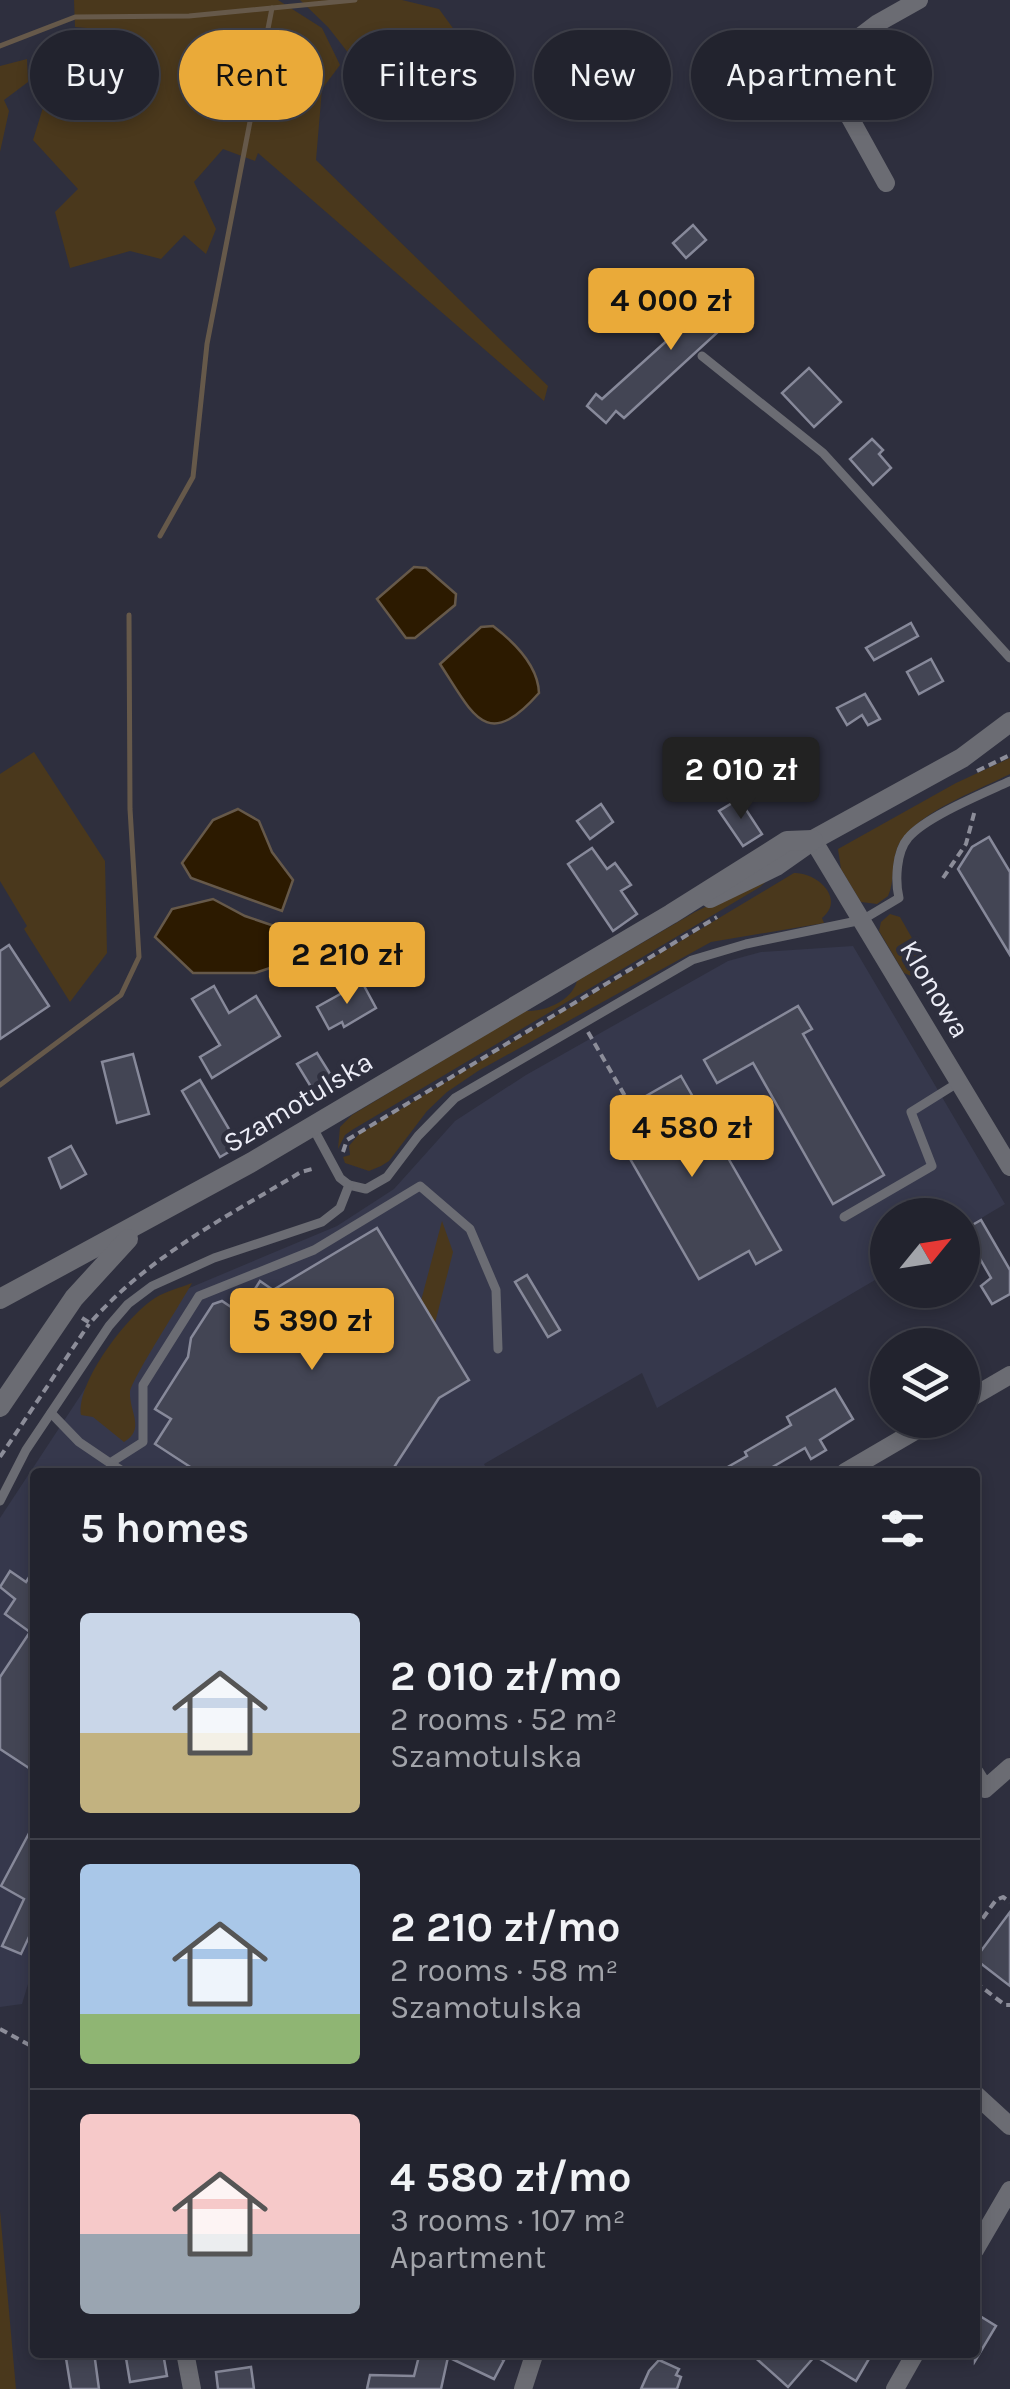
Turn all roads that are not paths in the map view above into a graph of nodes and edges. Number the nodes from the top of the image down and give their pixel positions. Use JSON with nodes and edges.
{"nodes":[{"id":1,"x":919,"y":0,"type":"edge"},
{"id":2,"x":886,"y":183,"type":"dead end"},
{"id":3,"x":702,"y":356,"type":"dead end"},
{"id":4,"x":1010,"y":658,"type":"edge"},
{"id":5,"x":1010,"y":722,"type":"edge"},
{"id":6,"x":1010,"y":739,"type":"edge"},
{"id":7,"x":962,"y":758,"type":"junction"},
{"id":8,"x":1010,"y":781,"type":"edge"},
{"id":9,"x":813,"y":840,"type":"junction"},
{"id":10,"x":862,"y":920,"type":"junction"},
{"id":11,"x":959,"y":1082,"type":"junction"},
{"id":12,"x":312,"y":1126,"type":"junction"},
{"id":13,"x":1010,"y":1167,"type":"edge"},
{"id":14,"x":349,"y":1185,"type":"junction"},
{"id":15,"x":165,"y":1210,"type":"junction"},
{"id":16,"x":844,"y":1217,"type":"dead end"},
{"id":17,"x":0,"y":1299,"type":"edge"},
{"id":18,"x":498,"y":1349,"type":"dead end"},
{"id":19,"x":1010,"y":1375,"type":"edge"},
{"id":20,"x":980,"y":1392,"type":"edge"},
{"id":21,"x":0,"y":1408,"type":"edge"},
{"id":22,"x":50,"y":1413,"type":"junction"},
{"id":23,"x":903,"y":1438,"type":"edge"},
{"id":24,"x":110,"y":1463,"type":"junction"},
{"id":25,"x":118,"y":1468,"type":"edge"},
{"id":26,"x":852,"y":1468,"type":"edge"},
{"id":27,"x":0,"y":1501,"type":"edge"},
{"id":28,"x":1010,"y":1767,"type":"edge"},
{"id":29,"x":980,"y":1785,"type":"edge"},
{"id":30,"x":980,"y":2099,"type":"edge"},
{"id":31,"x":1010,"y":2126,"type":"edge"},
{"id":32,"x":1010,"y":2190,"type":"edge"},
{"id":33,"x":980,"y":2241,"type":"edge"},
{"id":34,"x":186,"y":2358,"type":"edge"},
{"id":35,"x":533,"y":2358,"type":"edge"},
{"id":36,"x":913,"y":2358,"type":"edge"},
{"id":37,"x":192,"y":2389,"type":"edge"},
{"id":38,"x":523,"y":2389,"type":"edge"},
{"id":39,"x":895,"y":2389,"type":"edge"}],
"edges":[{"from":1,"to":2,"type":"street"},
{"from":3,"to":4,"type":"lane"},
{"from":5,"to":7,"type":"street","name":"Szamotulska"},
{"from":6,"to":7,"type":"street","name":"Szamotulska"},
{"from":7,"to":9,"type":"street","name":"Szamotulska"},
{"from":8,"to":10,"type":"lane"},
{"from":9,"to":10,"type":"street","name":"Klonowa"},
{"from":9,"to":12,"type":"street","name":"Szamotulska"},
{"from":10,"to":11,"type":"street","name":"Klonowa"},
{"from":10,"to":14,"type":"lane"},
{"from":11,"to":13,"type":"street","name":"Klonowa"},
{"from":11,"to":16,"type":"lane"},
{"from":12,"to":14,"type":"lane"},
{"from":12,"to":15,"type":"street","name":"Szamotulska"},
{"from":14,"to":22,"type":"lane"},
{"from":15,"to":17,"type":"street","name":"Szamotulska"},
{"from":15,"to":21,"type":"street"},
{"from":18,"to":24,"type":"lane"},
{"from":19,"to":20,"type":"street"},
{"from":22,"to":24,"type":"lane"},
{"from":22,"to":27,"type":"lane"},
{"from":23,"to":26,"type":"street"},
{"from":24,"to":25,"type":"lane"},
{"from":28,"to":29,"type":"street"},
{"from":30,"to":31,"type":"street"},
{"from":32,"to":33,"type":"street"},
{"from":34,"to":37,"type":"street"},
{"from":35,"to":38,"type":"street"},
{"from":36,"to":39,"type":"street"}]}
